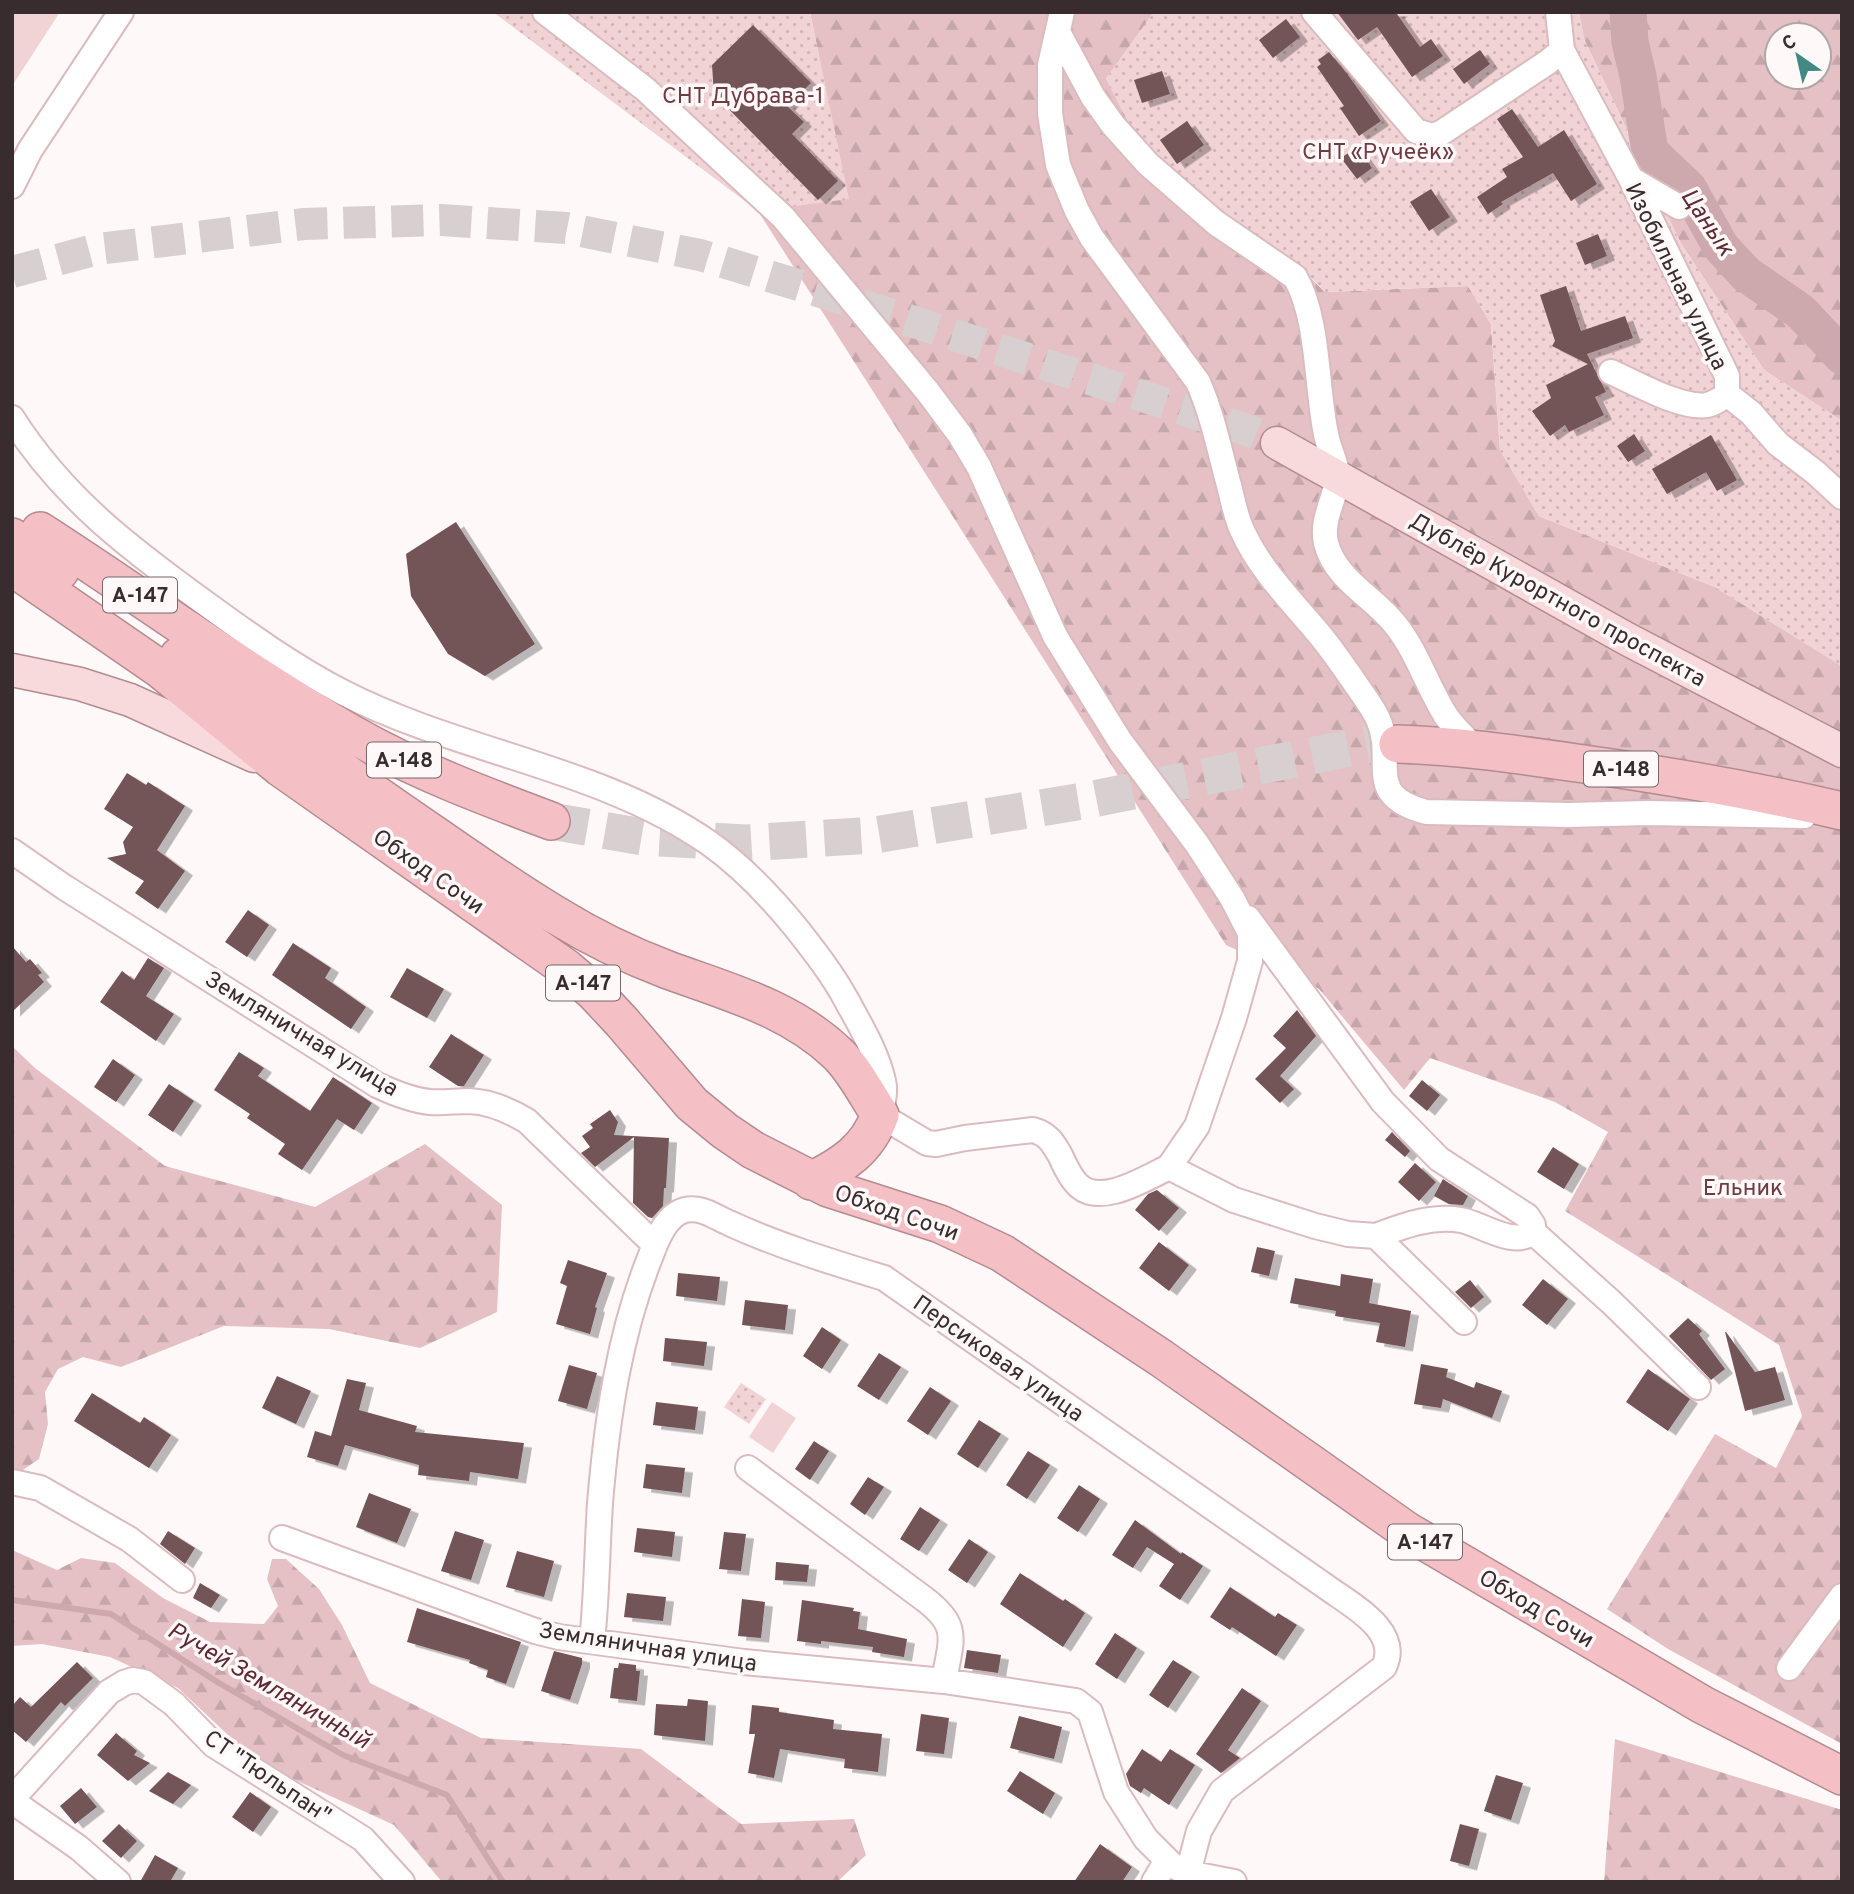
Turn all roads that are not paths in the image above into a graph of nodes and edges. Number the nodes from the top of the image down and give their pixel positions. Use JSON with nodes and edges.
{"nodes":[{"id":1,"x":121,"y":12,"type":"edge"},
{"id":2,"x":545,"y":12,"type":"edge"},
{"id":3,"x":1314,"y":12,"type":"edge"},
{"id":4,"x":1558,"y":12,"type":"edge"},
{"id":5,"x":1061,"y":23,"type":"edge"},
{"id":6,"x":1562,"y":50,"type":"junction"},
{"id":7,"x":21,"y":158,"type":"edge"},
{"id":8,"x":1631,"y":179,"type":"junction"},
{"id":9,"x":12,"y":187,"type":"edge"},
{"id":10,"x":1679,"y":207,"type":"dead end"},
{"id":11,"x":1611,"y":372,"type":"dead end"},
{"id":12,"x":1727,"y":394,"type":"junction"},
{"id":13,"x":12,"y":418,"type":"edge"},
{"id":14,"x":1277,"y":443,"type":"tunnel mouth"},
{"id":15,"x":1337,"y":478,"type":"junction"},
{"id":16,"x":1842,"y":497,"type":"edge"},
{"id":17,"x":12,"y":513,"type":"edge"},
{"id":18,"x":13,"y":561,"type":"edge"},
{"id":19,"x":12,"y":670,"type":"edge"},
{"id":20,"x":265,"y":682,"type":"joint"},
{"id":21,"x":1442,"y":709,"type":"junction"},
{"id":22,"x":1411,"y":745,"type":"joint"},
{"id":23,"x":1475,"y":748,"type":"junction"},
{"id":24,"x":1842,"y":751,"type":"edge"},
{"id":25,"x":281,"y":768,"type":"junction"},
{"id":26,"x":1842,"y":811,"type":"edge"},
{"id":27,"x":1842,"y":819,"type":"edge"},
{"id":28,"x":551,"y":821,"type":"tunnel mouth"},
{"id":29,"x":12,"y":851,"type":"edge"},
{"id":30,"x":1232,"y":898,"type":"junction"},
{"id":31,"x":880,"y":1115,"type":"junction"},
{"id":32,"x":1169,"y":1167,"type":"junction"},
{"id":33,"x":811,"y":1181,"type":"junction"},
{"id":34,"x":1533,"y":1232,"type":"junction"},
{"id":35,"x":1376,"y":1236,"type":"junction"},
{"id":36,"x":655,"y":1245,"type":"junction"},
{"id":37,"x":1464,"y":1322,"type":"dead end"},
{"id":38,"x":1698,"y":1387,"type":"dead end"},
{"id":39,"x":748,"y":1468,"type":"dead end"},
{"id":40,"x":12,"y":1482,"type":"edge"},
{"id":41,"x":282,"y":1538,"type":"dead end"},
{"id":42,"x":182,"y":1580,"type":"dead end"},
{"id":43,"x":1842,"y":1596,"type":"edge"},
{"id":44,"x":592,"y":1641,"type":"junction"},
{"id":45,"x":1789,"y":1668,"type":"dead end"},
{"id":46,"x":944,"y":1681,"type":"junction"},
{"id":47,"x":1842,"y":1776,"type":"edge"},
{"id":48,"x":12,"y":1800,"type":"edge"},
{"id":49,"x":1178,"y":1867,"type":"junction"},
{"id":50,"x":118,"y":1882,"type":"edge"},
{"id":51,"x":402,"y":1882,"type":"edge"},
{"id":52,"x":1154,"y":1882,"type":"edge"},
{"id":53,"x":1234,"y":1882,"type":"edge"}],
"edges":[{"from":1,"to":7,"type":"street"},
{"from":2,"to":30,"type":"street"},
{"from":3,"to":6,"type":"street"},
{"from":4,"to":6,"type":"street"},
{"from":5,"to":15,"type":"street"},
{"from":5,"to":27,"type":"street"},
{"from":6,"to":8,"type":"street","name":"Изобильная улица"},
{"from":7,"to":9,"type":"street"},
{"from":8,"to":10,"type":"street"},
{"from":8,"to":12,"type":"street","name":"Изобильная улица"},
{"from":11,"to":12,"type":"street","name":"Изобильная улица"},
{"from":12,"to":16,"type":"street"},
{"from":13,"to":31,"type":"street","number":"А-147"},
{"from":14,"to":15,"type":"main road","name":"Дублёр Курортного проспекта"},
{"from":15,"to":21,"type":"street"},
{"from":15,"to":24,"type":"main road","name":"Дублёр Курортного проспекта"},
{"from":17,"to":20,"type":"highway","number":"А-147"},
{"from":18,"to":25,"type":"highway","name":"Обход Сочи","number":"А-147"},
{"from":18,"to":31,"type":"highway","number":"А-147"},
{"from":19,"to":25,"type":"main road"},
{"from":20,"to":28,"type":"highway","number":"А-148"},
{"from":21,"to":22,"type":"street"},
{"from":21,"to":23,"type":"street"},
{"from":22,"to":23,"type":"highway","number":"А-148"},
{"from":23,"to":26,"type":"highway","number":"А-148"},
{"from":25,"to":33,"type":"highway","name":"Обход Сочи","number":"А-147"},
{"from":29,"to":36,"type":"street","name":"Земляничная улица"},
{"from":30,"to":32,"type":"street"},
{"from":30,"to":34,"type":"street"},
{"from":31,"to":32,"type":"street"},
{"from":31,"to":33,"type":"highway","number":"А-147"},
{"from":32,"to":35,"type":"street"},
{"from":33,"to":47,"type":"highway","name":"Обход Сочи","number":"А-147"},
{"from":34,"to":35,"type":"street"},
{"from":34,"to":38,"type":"street"},
{"from":35,"to":37,"type":"street"},
{"from":36,"to":44,"type":"street","name":"Персиковая улица"},
{"from":36,"to":49,"type":"street","name":"Персиковая улица"},
{"from":39,"to":46,"type":"street"},
{"from":40,"to":42,"type":"street"},
{"from":41,"to":44,"type":"street","name":"Земляничная улица"},
{"from":43,"to":45,"type":"street"},
{"from":44,"to":46,"type":"street","name":"Земляничная улица"},
{"from":46,"to":49,"type":"street","name":"Земляничная улица"},
{"from":48,"to":50,"type":"street","name":"СТ \"Тюльпан\""},
{"from":48,"to":51,"type":"street","name":"СТ \"Тюльпан\""},
{"from":49,"to":52,"type":"street"},
{"from":49,"to":53,"type":"street"}]}
